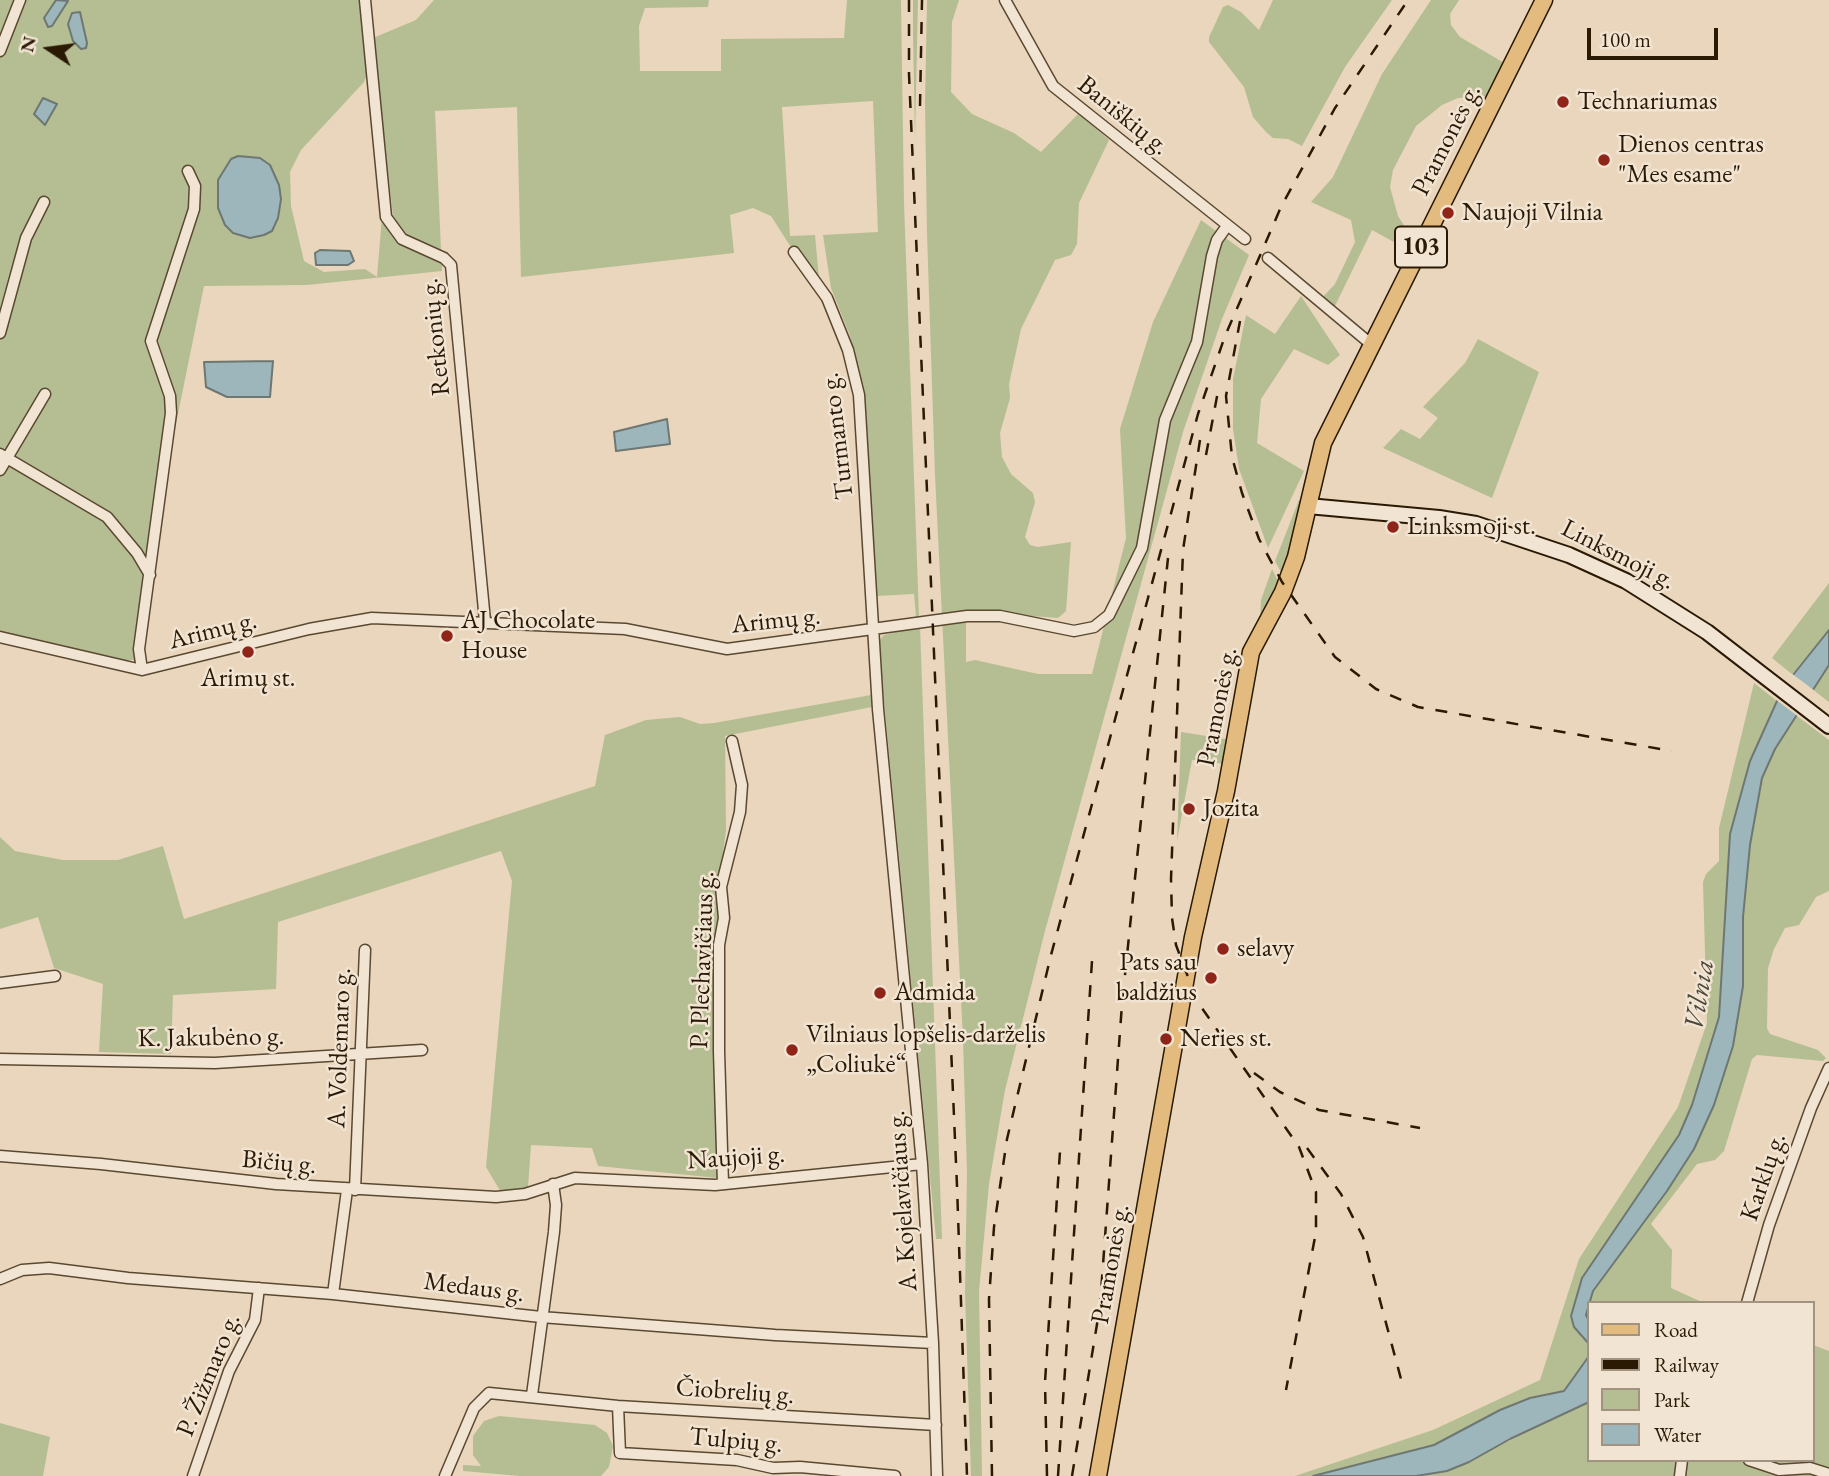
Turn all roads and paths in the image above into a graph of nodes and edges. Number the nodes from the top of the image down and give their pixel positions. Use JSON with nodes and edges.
{"nodes":[{"id":1,"x":20,"y":0,"type":"edge"},
{"id":2,"x":365,"y":0,"type":"edge"},
{"id":3,"x":1005,"y":0,"type":"edge"},
{"id":4,"x":1544,"y":0,"type":"edge"},
{"id":5,"x":0,"y":51,"type":"edge"},
{"id":6,"x":188,"y":171,"type":"dead end"},
{"id":7,"x":44,"y":202,"type":"dead end"},
{"id":8,"x":1227,"y":226,"type":"junction"},
{"id":9,"x":1245,"y":239,"type":"dead end"},
{"id":10,"x":794,"y":252,"type":"dead end"},
{"id":11,"x":1268,"y":258,"type":"dead end"},
{"id":12,"x":0,"y":333,"type":"edge"},
{"id":13,"x":1372,"y":345,"type":"junction"},
{"id":14,"x":45,"y":394,"type":"dead end"},
{"id":15,"x":4,"y":456,"type":"edge"},
{"id":16,"x":0,"y":470,"type":"edge"},
{"id":17,"x":1308,"y":506,"type":"junction"},
{"id":18,"x":150,"y":576,"type":"junction"},
{"id":19,"x":485,"y":621,"type":"junction"},
{"id":20,"x":873,"y":631,"type":"junction"},
{"id":21,"x":0,"y":636,"type":"edge"},
{"id":22,"x":142,"y":670,"type":"junction"},
{"id":23,"x":1829,"y":726,"type":"edge"},
{"id":24,"x":732,"y":741,"type":"dead end"},
{"id":25,"x":365,"y":950,"type":"dead end"},
{"id":26,"x":55,"y":976,"type":"dead end"},
{"id":27,"x":0,"y":983,"type":"edge"},
{"id":28,"x":422,"y":1050,"type":"dead end"},
{"id":29,"x":359,"y":1054,"type":"junction"},
{"id":30,"x":0,"y":1059,"type":"edge"},
{"id":31,"x":1829,"y":1068,"type":"edge"},
{"id":32,"x":0,"y":1156,"type":"edge"},
{"id":33,"x":922,"y":1164,"type":"junction"},
{"id":34,"x":553,"y":1184,"type":"junction"},
{"id":35,"x":723,"y":1184,"type":"junction"},
{"id":36,"x":351,"y":1190,"type":"junction"},
{"id":37,"x":0,"y":1279,"type":"edge"},
{"id":38,"x":259,"y":1289,"type":"junction"},
{"id":39,"x":333,"y":1294,"type":"junction"},
{"id":40,"x":1748,"y":1301,"type":"edge"},
{"id":41,"x":541,"y":1317,"type":"junction"},
{"id":42,"x":933,"y":1343,"type":"junction"},
{"id":43,"x":531,"y":1395,"type":"junction"},
{"id":44,"x":618,"y":1406,"type":"junction"},
{"id":45,"x":936,"y":1425,"type":"junction"},
{"id":46,"x":1755,"y":1462,"type":"edge"},
{"id":47,"x":1829,"y":1474,"type":"edge"},
{"id":48,"x":193,"y":1476,"type":"edge"},
{"id":49,"x":445,"y":1476,"type":"edge"},
{"id":50,"x":895,"y":1476,"type":"edge"},
{"id":51,"x":937,"y":1476,"type":"edge"},
{"id":52,"x":1098,"y":1476,"type":"edge"}],
"edges":[{"from":1,"to":5,"type":"street"},
{"from":2,"to":19,"type":"street","name":"Retkonių g."},
{"from":3,"to":8,"type":"street","name":"Baniškių g."},
{"from":4,"to":13,"type":"main road","name":"Pramonės g.","number":"103"},
{"from":6,"to":18,"type":"street"},
{"from":7,"to":12,"type":"street"},
{"from":8,"to":9,"type":"street","name":"Baniškių g."},
{"from":8,"to":20,"type":"street","name":"Arimų g."},
{"from":10,"to":20,"type":"street","name":"Turmanto g."},
{"from":11,"to":13,"type":"street"},
{"from":13,"to":17,"type":"main road","name":"Pramonės g.","number":"103"},
{"from":14,"to":15,"type":"street"},
{"from":15,"to":16,"type":"street"},
{"from":15,"to":18,"type":"street"},
{"from":17,"to":23,"type":"main road","name":"Linksmoji g."},
{"from":17,"to":52,"type":"main road","name":"Pramonės g.","number":"103"},
{"from":18,"to":22,"type":"street"},
{"from":19,"to":20,"type":"street","name":"Arimų g."},
{"from":19,"to":22,"type":"street","name":"Arimų g."},
{"from":20,"to":33,"type":"street","name":"A. Kojelavičiaus g."},
{"from":21,"to":22,"type":"street","name":"Arimų g."},
{"from":24,"to":35,"type":"street","name":"P. Plechavičiaus g."},
{"from":25,"to":29,"type":"street","name":"A. Voldemaro g."},
{"from":26,"to":27,"type":"street"},
{"from":28,"to":29,"type":"street","name":"K. Jakubėno g."},
{"from":29,"to":30,"type":"street","name":"K. Jakubėno g."},
{"from":29,"to":36,"type":"street","name":"A. Voldemaro g."},
{"from":31,"to":40,"type":"street","name":"Karklų g."},
{"from":32,"to":36,"type":"street","name":"Bičių g."},
{"from":33,"to":35,"type":"street","name":"Naujoji g."},
{"from":33,"to":42,"type":"street","name":"A. Kojelavičiaus g."},
{"from":34,"to":35,"type":"street","name":"Naujoji g."},
{"from":34,"to":36,"type":"street","name":"Bičių g."},
{"from":34,"to":41,"type":"street"},
{"from":36,"to":39,"type":"street","name":"A. Voldemaro g."},
{"from":37,"to":38,"type":"street","name":"Medaus g."},
{"from":38,"to":39,"type":"street","name":"Medaus g."},
{"from":38,"to":48,"type":"street","name":"P. Žižmaro g."},
{"from":39,"to":41,"type":"street","name":"Medaus g."},
{"from":41,"to":42,"type":"street","name":"Medaus g."},
{"from":41,"to":43,"type":"street"},
{"from":42,"to":45,"type":"street","name":"A. Kojelavičiaus g."},
{"from":43,"to":44,"type":"street","name":"Čiobrelių g."},
{"from":43,"to":49,"type":"street","name":"Čiobrelių g."},
{"from":44,"to":45,"type":"street","name":"Čiobrelių g."},
{"from":44,"to":50,"type":"street","name":"Tulpių g."},
{"from":45,"to":51,"type":"street","name":"A. Kojelavičiaus g."},
{"from":46,"to":47,"type":"street"}]}
